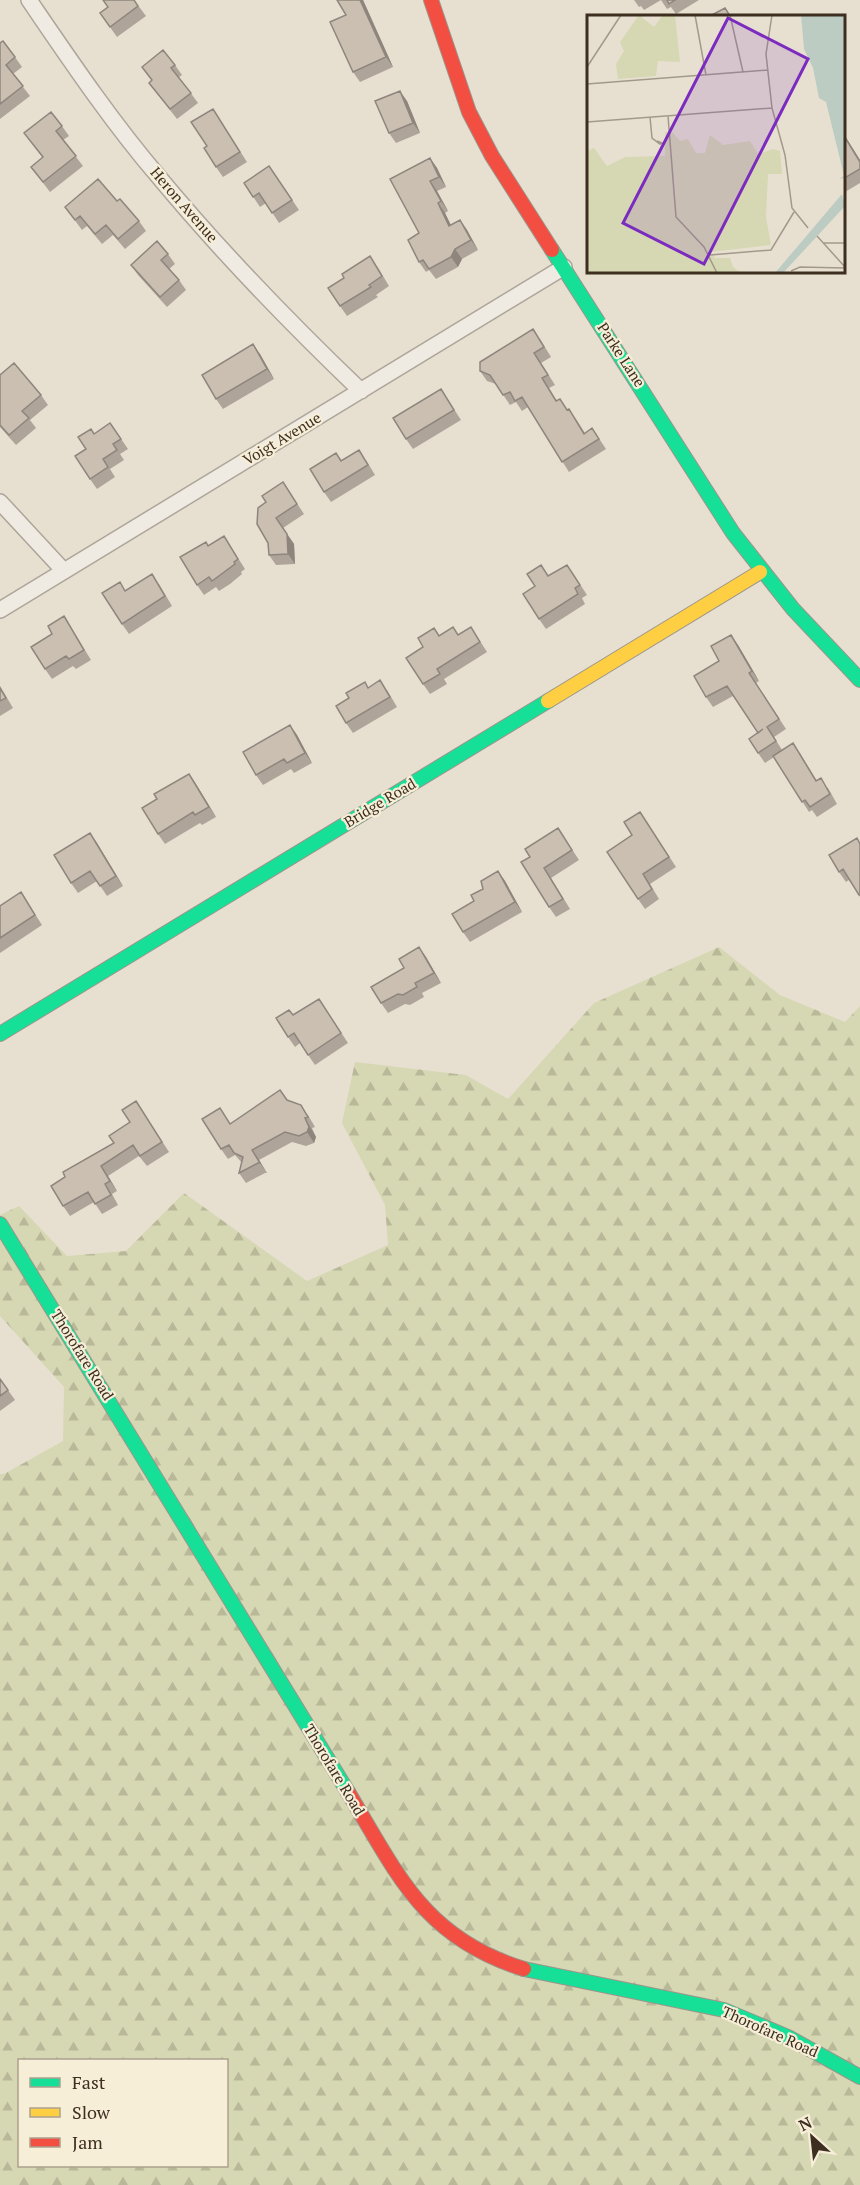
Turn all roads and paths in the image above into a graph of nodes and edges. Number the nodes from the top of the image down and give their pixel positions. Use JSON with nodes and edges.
{"nodes":[{"id":1,"x":29,"y":0,"type":"edge"},
{"id":2,"x":431,"y":0,"type":"edge"},
{"id":3,"x":564,"y":267,"type":"junction"},
{"id":4,"x":361,"y":391,"type":"junction"},
{"id":5,"x":0,"y":502,"type":"edge"},
{"id":6,"x":64,"y":571,"type":"junction"},
{"id":7,"x":760,"y":572,"type":"junction"},
{"id":8,"x":0,"y":610,"type":"edge"},
{"id":9,"x":860,"y":680,"type":"edge"},
{"id":10,"x":0,"y":1034,"type":"edge"},
{"id":11,"x":0,"y":1224,"type":"edge"},
{"id":12,"x":860,"y":2077,"type":"edge"}],
"edges":[{"from":1,"to":4,"type":"street","name":"Heron Avenue"},
{"from":2,"to":3,"type":"street","name":"Parke Lane"},
{"from":3,"to":4,"type":"street","name":"Voigt Avenue"},
{"from":3,"to":7,"type":"street","name":"Parke Lane"},
{"from":4,"to":6,"type":"street","name":"Voigt Avenue"},
{"from":5,"to":6,"type":"street"},
{"from":6,"to":8,"type":"street","name":"Voigt Avenue"},
{"from":7,"to":9,"type":"street","name":"Parke Lane"},
{"from":7,"to":10,"type":"street","name":"Bridge Road"},
{"from":11,"to":12,"type":"street","name":"Thorofare Road"}]}
